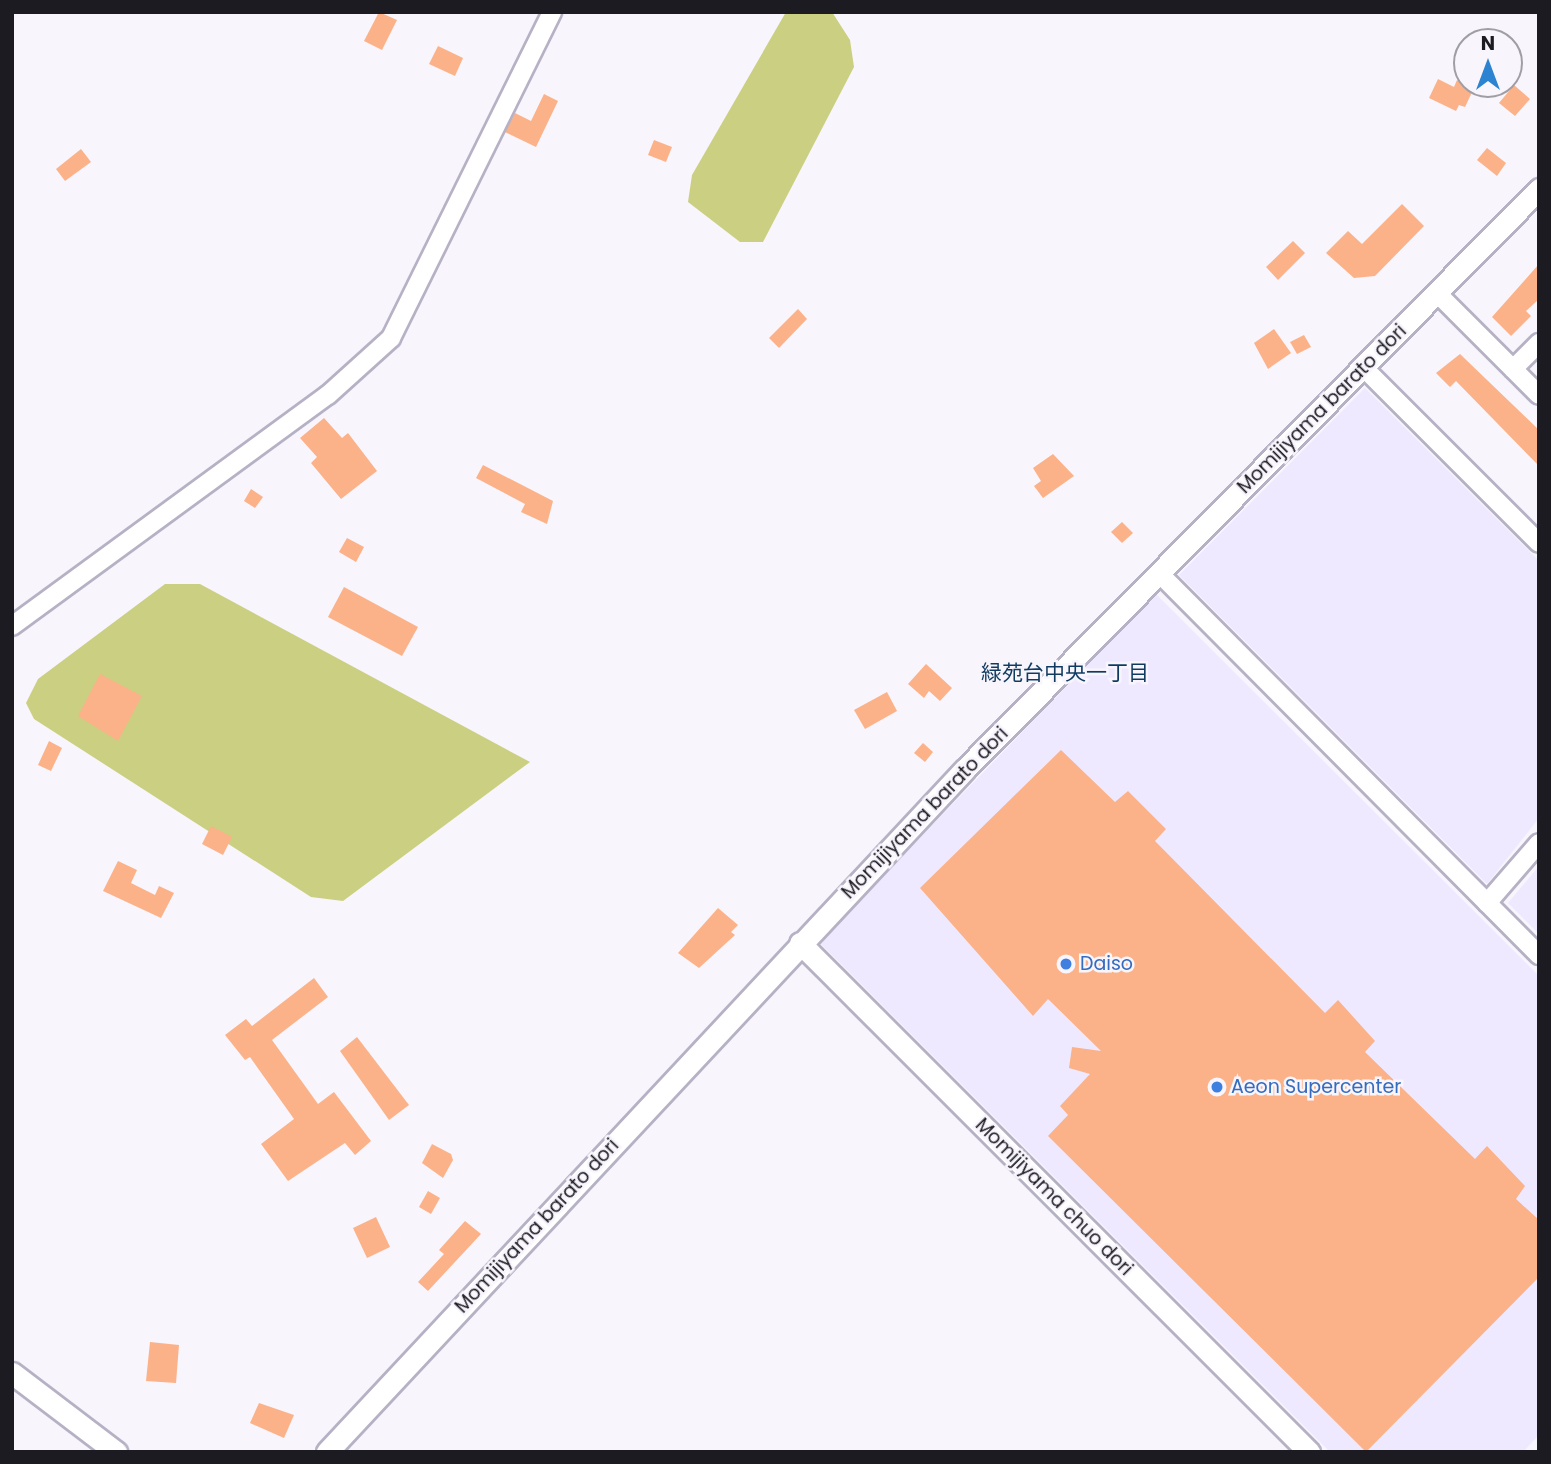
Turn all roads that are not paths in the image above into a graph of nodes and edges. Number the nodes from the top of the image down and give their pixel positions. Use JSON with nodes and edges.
{"nodes":[{"id":1,"x":552,"y":12,"type":"edge"},
{"id":2,"x":1539,"y":189,"type":"edge"},
{"id":3,"x":1439,"y":295,"type":"junction"},
{"id":4,"x":1539,"y":343,"type":"edge"},
{"id":5,"x":1364,"y":368,"type":"junction"},
{"id":6,"x":1513,"y":369,"type":"junction"},
{"id":7,"x":1539,"y":395,"type":"edge"},
{"id":8,"x":1539,"y":543,"type":"edge"},
{"id":9,"x":1158,"y":573,"type":"junction"},
{"id":10,"x":12,"y":626,"type":"edge"},
{"id":11,"x":1539,"y":843,"type":"edge"},
{"id":12,"x":1487,"y":903,"type":"junction"},
{"id":13,"x":800,"y":943,"type":"junction"},
{"id":14,"x":1539,"y":955,"type":"edge"},
{"id":15,"x":12,"y":1373,"type":"edge"},
{"id":16,"x":116,"y":1452,"type":"edge"},
{"id":17,"x":327,"y":1452,"type":"edge"},
{"id":18,"x":1309,"y":1452,"type":"edge"}],
"edges":[{"from":1,"to":10,"type":"street"},
{"from":2,"to":3,"type":"street","name":"Momijiyama barato dori"},
{"from":3,"to":5,"type":"street","name":"Momijiyama barato dori"},
{"from":3,"to":6,"type":"street"},
{"from":4,"to":6,"type":"street"},
{"from":5,"to":8,"type":"street"},
{"from":5,"to":9,"type":"street","name":"Momijiyama barato dori"},
{"from":6,"to":7,"type":"street"},
{"from":9,"to":12,"type":"street"},
{"from":9,"to":13,"type":"street","name":"Momijiyama barato dori"},
{"from":11,"to":12,"type":"street"},
{"from":12,"to":14,"type":"street"},
{"from":13,"to":17,"type":"street","name":"Momijiyama barato dori"},
{"from":13,"to":18,"type":"street","name":"Momijiyama chuo dori"},
{"from":15,"to":16,"type":"street"}]}
